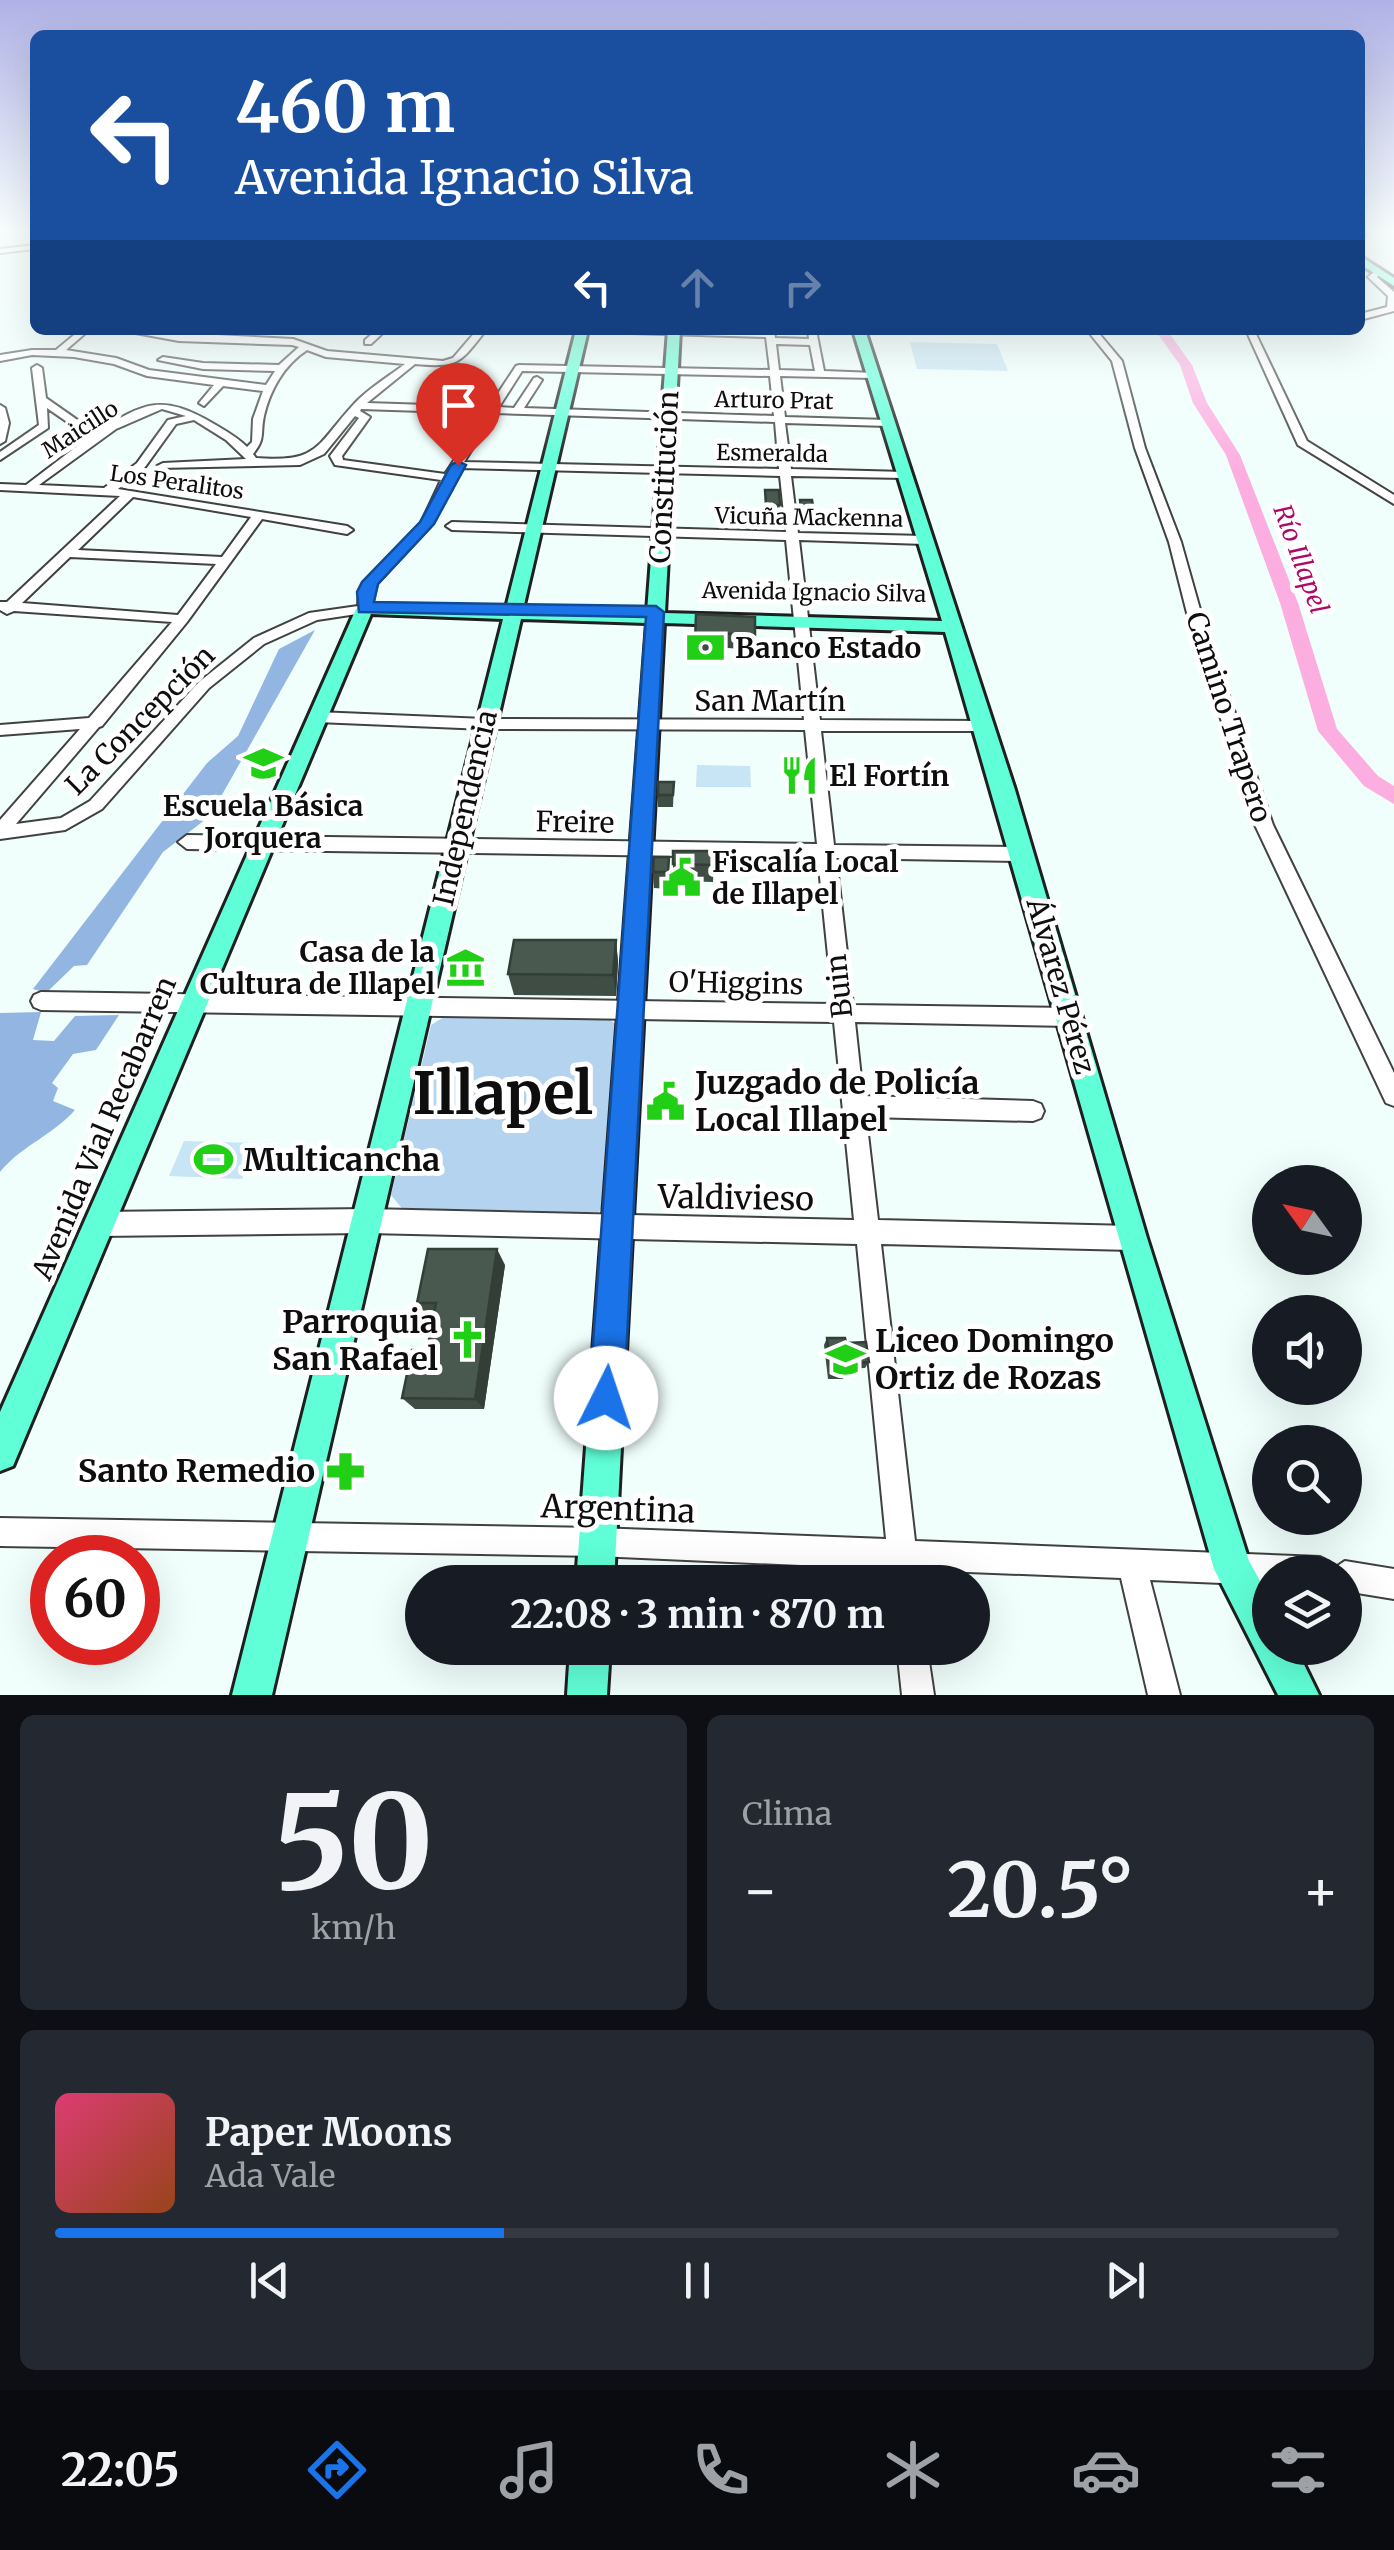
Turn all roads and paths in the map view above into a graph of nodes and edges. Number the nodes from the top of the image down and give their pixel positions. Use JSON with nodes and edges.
{"nodes":[{"id":1,"x":80,"y":335,"type":"edge"},
{"id":2,"x":165,"y":335,"type":"edge"},
{"id":3,"x":376,"y":335,"type":"edge"},
{"id":4,"x":477,"y":335,"type":"edge"},
{"id":5,"x":581,"y":335,"type":"edge"},
{"id":6,"x":674,"y":335,"type":"edge"},
{"id":7,"x":771,"y":335,"type":"edge"},
{"id":8,"x":861,"y":335,"type":"edge"},
{"id":9,"x":1095,"y":335,"type":"edge"},
{"id":10,"x":1252,"y":335,"type":"edge"},
{"id":11,"x":813,"y":336,"type":"edge"},
{"id":12,"x":190,"y":338,"type":"junction"},
{"id":13,"x":368,"y":342,"type":"dead end"},
{"id":14,"x":306,"y":347,"type":"junction"},
{"id":15,"x":59,"y":352,"type":"junction"},
{"id":16,"x":231,"y":352,"type":"dead end"},
{"id":17,"x":4,"y":356,"type":"edge"},
{"id":18,"x":164,"y":360,"type":"junction"},
{"id":19,"x":412,"y":362,"type":"junction"},
{"id":20,"x":213,"y":366,"type":"junction"},
{"id":21,"x":38,"y":368,"type":"dead end"},
{"id":22,"x":282,"y":368,"type":"junction"},
{"id":23,"x":574,"y":368,"type":"junction"},
{"id":24,"x":670,"y":371,"type":"junction"},
{"id":25,"x":148,"y":373,"type":"junction"},
{"id":26,"x":774,"y":373,"type":"junction"},
{"id":27,"x":820,"y":374,"type":"junction"},
{"id":28,"x":873,"y":375,"type":"junction"},
{"id":29,"x":196,"y":379,"type":"junction"},
{"id":30,"x":537,"y":380,"type":"dead end"},
{"id":31,"x":221,"y":382,"type":"junction"},
{"id":32,"x":270,"y":389,"type":"junction"},
{"id":33,"x":184,"y":392,"type":"dead end"},
{"id":34,"x":374,"y":393,"type":"junction"},
{"id":35,"x":42,"y":400,"type":"junction"},
{"id":36,"x":204,"y":403,"type":"dead end"},
{"id":37,"x":376,"y":407,"type":"junction"},
{"id":38,"x":0,"y":408,"type":"edge"},
{"id":39,"x":356,"y":409,"type":"junction"},
{"id":40,"x":490,"y":411,"type":"junction"},
{"id":41,"x":516,"y":412,"type":"junction"},
{"id":42,"x":561,"y":414,"type":"junction"},
{"id":43,"x":195,"y":416,"type":"junction"},
{"id":44,"x":668,"y":417,"type":"junction"},
{"id":45,"x":778,"y":420,"type":"junction"},
{"id":46,"x":888,"y":422,"type":"junction"},
{"id":47,"x":96,"y":438,"type":"junction"},
{"id":48,"x":0,"y":441,"type":"edge"},
{"id":49,"x":0,"y":457,"type":"edge"},
{"id":50,"x":253,"y":457,"type":"junction"},
{"id":51,"x":458,"y":465,"type":"junction"},
{"id":52,"x":163,"y":466,"type":"dead end"},
{"id":53,"x":548,"y":468,"type":"junction"},
{"id":54,"x":664,"y":471,"type":"junction"},
{"id":55,"x":784,"y":473,"type":"junction"},
{"id":56,"x":905,"y":475,"type":"junction"},
{"id":57,"x":448,"y":478,"type":"junction"},
{"id":58,"x":0,"y":486,"type":"edge"},
{"id":59,"x":30,"y":487,"type":"junction"},
{"id":60,"x":108,"y":491,"type":"junction"},
{"id":61,"x":130,"y":493,"type":"junction"},
{"id":62,"x":1394,"y":500,"type":"edge"},
{"id":63,"x":260,"y":514,"type":"junction"},
{"id":64,"x":452,"y":526,"type":"dead end"},
{"id":65,"x":536,"y":528,"type":"junction"},
{"id":66,"x":347,"y":530,"type":"dead end"},
{"id":67,"x":661,"y":534,"type":"junction"},
{"id":68,"x":791,"y":537,"type":"junction"},
{"id":69,"x":924,"y":540,"type":"junction"},
{"id":70,"x":66,"y":553,"type":"junction"},
{"id":71,"x":224,"y":561,"type":"junction"},
{"id":72,"x":365,"y":609,"type":"junction"},
{"id":73,"x":3,"y":610,"type":"edge"},
{"id":74,"x":512,"y":611,"type":"junction"},
{"id":75,"x":655,"y":616,"type":"junction"},
{"id":76,"x":799,"y":618,"type":"junction"},
{"id":77,"x":182,"y":619,"type":"junction"},
{"id":78,"x":950,"y":622,"type":"junction"},
{"id":79,"x":318,"y":717,"type":"junction"},
{"id":80,"x":97,"y":722,"type":"junction"},
{"id":81,"x":485,"y":724,"type":"junction"},
{"id":82,"x":648,"y":725,"type":"junction"},
{"id":83,"x":811,"y":726,"type":"junction"},
{"id":84,"x":983,"y":726,"type":"junction"},
{"id":85,"x":0,"y":730,"type":"edge"},
{"id":86,"x":0,"y":833,"type":"edge"},
{"id":87,"x":188,"y":842,"type":"dead end"},
{"id":88,"x":261,"y":846,"type":"junction"},
{"id":89,"x":456,"y":848,"type":"junction"},
{"id":90,"x":640,"y":850,"type":"junction"},
{"id":91,"x":824,"y":852,"type":"junction"},
{"id":92,"x":1023,"y":854,"type":"junction"},
{"id":93,"x":40,"y":1002,"type":"dead end"},
{"id":94,"x":192,"y":1006,"type":"junction"},
{"id":95,"x":418,"y":1008,"type":"junction"},
{"id":96,"x":630,"y":1009,"type":"junction"},
{"id":97,"x":842,"y":1012,"type":"junction"},
{"id":98,"x":1070,"y":1017,"type":"junction"},
{"id":99,"x":1394,"y":1096,"type":"edge"},
{"id":100,"x":852,"y":1106,"type":"junction"},
{"id":101,"x":1033,"y":1112,"type":"dead end"},
{"id":102,"x":368,"y":1221,"type":"junction"},
{"id":103,"x":98,"y":1224,"type":"junction"},
{"id":104,"x":617,"y":1228,"type":"junction"},
{"id":105,"x":866,"y":1233,"type":"junction"},
{"id":106,"x":1132,"y":1238,"type":"junction"},
{"id":107,"x":0,"y":1453,"type":"edge"},
{"id":108,"x":0,"y":1532,"type":"edge"},
{"id":109,"x":290,"y":1537,"type":"junction"},
{"id":110,"x":597,"y":1542,"type":"junction"},
{"id":111,"x":1132,"y":1564,"type":"junction"},
{"id":112,"x":596,"y":1565,"type":"edge"},
{"id":113,"x":858,"y":1565,"type":"edge"},
{"id":114,"x":903,"y":1565,"type":"edge"},
{"id":115,"x":990,"y":1567,"type":"edge"},
{"id":116,"x":1233,"y":1569,"type":"junction"},
{"id":117,"x":1252,"y":1570,"type":"edge"},
{"id":118,"x":1362,"y":1579,"type":"edge"},
{"id":119,"x":1394,"y":1584,"type":"edge"},
{"id":120,"x":1252,"y":1604,"type":"edge"},
{"id":121,"x":589,"y":1665,"type":"edge"},
{"id":122,"x":914,"y":1665,"type":"edge"},
{"id":123,"x":1284,"y":1665,"type":"edge"},
{"id":124,"x":252,"y":1695,"type":"edge"},
{"id":125,"x":588,"y":1695,"type":"edge"},
{"id":126,"x":918,"y":1695,"type":"edge"},
{"id":127,"x":1164,"y":1695,"type":"edge"},
{"id":128,"x":1299,"y":1695,"type":"edge"}],
"edges":[{"from":1,"to":15,"type":"street"},
{"from":2,"to":12,"type":"street"},
{"from":3,"to":13,"type":"street"},
{"from":4,"to":19,"type":"street"},
{"from":5,"to":23,"type":"main road","name":"Independencia"},
{"from":6,"to":24,"type":"main road","name":"Constitución"},
{"from":7,"to":11,"type":"street"},
{"from":7,"to":26,"type":"street","name":"Buin"},
{"from":8,"to":28,"type":"main road","name":"Álvarez Pérez"},
{"from":9,"to":99,"type":"street","name":"Camino Trapero"},
{"from":10,"to":62,"type":"street"},
{"from":11,"to":27,"type":"street"},
{"from":12,"to":14,"type":"street"},
{"from":12,"to":18,"type":"street"},
{"from":14,"to":19,"type":"street"},
{"from":14,"to":22,"type":"street"},
{"from":15,"to":17,"type":"street"},
{"from":15,"to":25,"type":"street"},
{"from":16,"to":20,"type":"street"},
{"from":18,"to":20,"type":"street"},
{"from":18,"to":25,"type":"street"},
{"from":19,"to":34,"type":"street"},
{"from":20,"to":22,"type":"street"},
{"from":21,"to":35,"type":"street"},
{"from":22,"to":32,"type":"street"},
{"from":23,"to":24,"type":"street"},
{"from":23,"to":40,"type":"street"},
{"from":23,"to":42,"type":"main road","name":"Independencia"},
{"from":24,"to":26,"type":"street"},
{"from":24,"to":44,"type":"main road","name":"Constitución"},
{"from":25,"to":29,"type":"street"},
{"from":26,"to":27,"type":"street"},
{"from":26,"to":45,"type":"street","name":"Buin"},
{"from":27,"to":28,"type":"street"},
{"from":28,"to":46,"type":"main road","name":"Álvarez Pérez"},
{"from":29,"to":31,"type":"street"},
{"from":29,"to":33,"type":"street"},
{"from":30,"to":41,"type":"street"},
{"from":31,"to":32,"type":"street"},
{"from":31,"to":36,"type":"street"},
{"from":32,"to":50,"type":"street"},
{"from":34,"to":37,"type":"street"},
{"from":34,"to":39,"type":"street"},
{"from":35,"to":47,"type":"street"},
{"from":35,"to":49,"type":"street"},
{"from":37,"to":39,"type":"street","name":"Arturo Prat"},
{"from":37,"to":40,"type":"street","name":"Arturo Prat"},
{"from":38,"to":48,"type":"street"},
{"from":39,"to":50,"type":"street"},
{"from":39,"to":57,"type":"street"},
{"from":40,"to":41,"type":"street","name":"Arturo Prat"},
{"from":40,"to":51,"type":"street"},
{"from":41,"to":42,"type":"street","name":"Arturo Prat"},
{"from":42,"to":44,"type":"street","name":"Arturo Prat"},
{"from":42,"to":53,"type":"main road","name":"Independencia"},
{"from":43,"to":47,"type":"street","name":"Maicillo"},
{"from":43,"to":50,"type":"street","name":"Maicillo"},
{"from":43,"to":60,"type":"street"},
{"from":44,"to":45,"type":"street","name":"Arturo Prat"},
{"from":44,"to":54,"type":"main road","name":"Constitución"},
{"from":45,"to":46,"type":"street","name":"Arturo Prat"},
{"from":45,"to":55,"type":"street","name":"Buin"},
{"from":46,"to":56,"type":"main road","name":"Álvarez Pérez"},
{"from":47,"to":59,"type":"street","name":"Maicillo"},
{"from":50,"to":52,"type":"street"},
{"from":51,"to":53,"type":"street","name":"Esmeralda"},
{"from":51,"to":57,"type":"street"},
{"from":53,"to":54,"type":"street","name":"Esmeralda"},
{"from":53,"to":65,"type":"main road","name":"Independencia"},
{"from":54,"to":55,"type":"street","name":"Esmeralda"},
{"from":54,"to":67,"type":"main road","name":"Constitución"},
{"from":55,"to":56,"type":"street","name":"Esmeralda"},
{"from":55,"to":68,"type":"street","name":"Buin"},
{"from":56,"to":69,"type":"main road","name":"Álvarez Pérez"},
{"from":57,"to":72,"type":"street"},
{"from":58,"to":59,"type":"street","name":"Los Peralitos"},
{"from":59,"to":60,"type":"street","name":"Los Peralitos"},
{"from":60,"to":61,"type":"street","name":"Los Peralitos"},
{"from":61,"to":63,"type":"street","name":"Los Peralitos"},
{"from":61,"to":70,"type":"street"},
{"from":63,"to":66,"type":"street","name":"Los Peralitos"},
{"from":63,"to":71,"type":"street"},
{"from":64,"to":65,"type":"street","name":"Vicuña Mackenna"},
{"from":65,"to":67,"type":"street","name":"Vicuña Mackenna"},
{"from":65,"to":74,"type":"main road","name":"Independencia"},
{"from":67,"to":68,"type":"street","name":"Vicuña Mackenna"},
{"from":67,"to":75,"type":"main road","name":"Constitución"},
{"from":68,"to":69,"type":"street","name":"Vicuña Mackenna"},
{"from":68,"to":76,"type":"street","name":"Buin"},
{"from":69,"to":78,"type":"main road","name":"Álvarez Pérez"},
{"from":70,"to":71,"type":"street"},
{"from":70,"to":73,"type":"street"},
{"from":71,"to":77,"type":"street"},
{"from":72,"to":74,"type":"main road","name":"Avenida Ignacio Silva"},
{"from":72,"to":79,"type":"main road","name":"Avenida Vial Recabarren"},
{"from":72,"to":86,"type":"street","name":"La Concepción"},
{"from":73,"to":77,"type":"street"},
{"from":74,"to":75,"type":"main road","name":"Avenida Ignacio Silva"},
{"from":74,"to":81,"type":"main road","name":"Independencia"},
{"from":75,"to":76,"type":"main road","name":"Avenida Ignacio Silva"},
{"from":75,"to":82,"type":"main road","name":"Constitución"},
{"from":76,"to":78,"type":"main road","name":"Avenida Ignacio Silva"},
{"from":76,"to":83,"type":"street","name":"Buin"},
{"from":77,"to":80,"type":"street"},
{"from":78,"to":84,"type":"main road","name":"Álvarez Pérez"},
{"from":79,"to":81,"type":"street","name":"San Martín"},
{"from":79,"to":88,"type":"main road","name":"Avenida Vial Recabarren"},
{"from":80,"to":85,"type":"street"},
{"from":80,"to":86,"type":"street"},
{"from":81,"to":82,"type":"street","name":"San Martín"},
{"from":81,"to":89,"type":"main road","name":"Independencia"},
{"from":82,"to":83,"type":"street","name":"San Martín"},
{"from":82,"to":90,"type":"main road","name":"Constitución"},
{"from":83,"to":84,"type":"street","name":"San Martín"},
{"from":83,"to":91,"type":"street","name":"Buin"},
{"from":84,"to":92,"type":"main road","name":"Álvarez Pérez"},
{"from":87,"to":88,"type":"street","name":"Freire"},
{"from":88,"to":89,"type":"street","name":"Freire"},
{"from":88,"to":94,"type":"main road","name":"Avenida Vial Recabarren"},
{"from":89,"to":90,"type":"street","name":"Freire"},
{"from":89,"to":95,"type":"main road","name":"Independencia"},
{"from":90,"to":91,"type":"street","name":"Freire"},
{"from":90,"to":96,"type":"main road","name":"Constitución"},
{"from":91,"to":92,"type":"street","name":"Freire"},
{"from":91,"to":97,"type":"street","name":"Buin"},
{"from":92,"to":98,"type":"main road","name":"Álvarez Pérez"},
{"from":93,"to":94,"type":"street","name":"O'Higgins"},
{"from":94,"to":95,"type":"street","name":"O'Higgins"},
{"from":94,"to":103,"type":"main road","name":"Avenida Vial Recabarren"},
{"from":95,"to":96,"type":"street","name":"O'Higgins"},
{"from":95,"to":102,"type":"main road","name":"Independencia"},
{"from":96,"to":97,"type":"street","name":"O'Higgins"},
{"from":96,"to":104,"type":"main road","name":"Constitución"},
{"from":97,"to":98,"type":"street","name":"O'Higgins"},
{"from":97,"to":100,"type":"street","name":"Buin"},
{"from":98,"to":106,"type":"main road","name":"Álvarez Pérez"},
{"from":100,"to":101,"type":"street"},
{"from":100,"to":105,"type":"street","name":"Buin"},
{"from":102,"to":103,"type":"street","name":"Valdivieso"},
{"from":102,"to":104,"type":"street","name":"Valdivieso"},
{"from":102,"to":109,"type":"main road","name":"Independencia"},
{"from":103,"to":107,"type":"main road","name":"Avenida Vial Recabarren"},
{"from":104,"to":105,"type":"street","name":"Valdivieso"},
{"from":104,"to":110,"type":"main road","name":"Constitución"},
{"from":105,"to":106,"type":"street","name":"Valdivieso"},
{"from":105,"to":114,"type":"street","name":"Buin"},
{"from":106,"to":116,"type":"main road","name":"Álvarez Pérez"},
{"from":108,"to":109,"type":"street","name":"Argentina"},
{"from":109,"to":110,"type":"street","name":"Argentina"},
{"from":109,"to":124,"type":"main road","name":"Independencia"},
{"from":110,"to":112,"type":"main road","name":"Constitución"},
{"from":110,"to":113,"type":"street","name":"Argentina"},
{"from":111,"to":115,"type":"street","name":"Argentina"},
{"from":111,"to":116,"type":"street","name":"Argentina"},
{"from":111,"to":127,"type":"street"},
{"from":116,"to":117,"type":"street"},
{"from":116,"to":120,"type":"main road","name":"Álvarez Pérez"},
{"from":118,"to":119,"type":"street"},
{"from":121,"to":125,"type":"main road"},
{"from":122,"to":126,"type":"street"},
{"from":123,"to":128,"type":"main road"}]}
